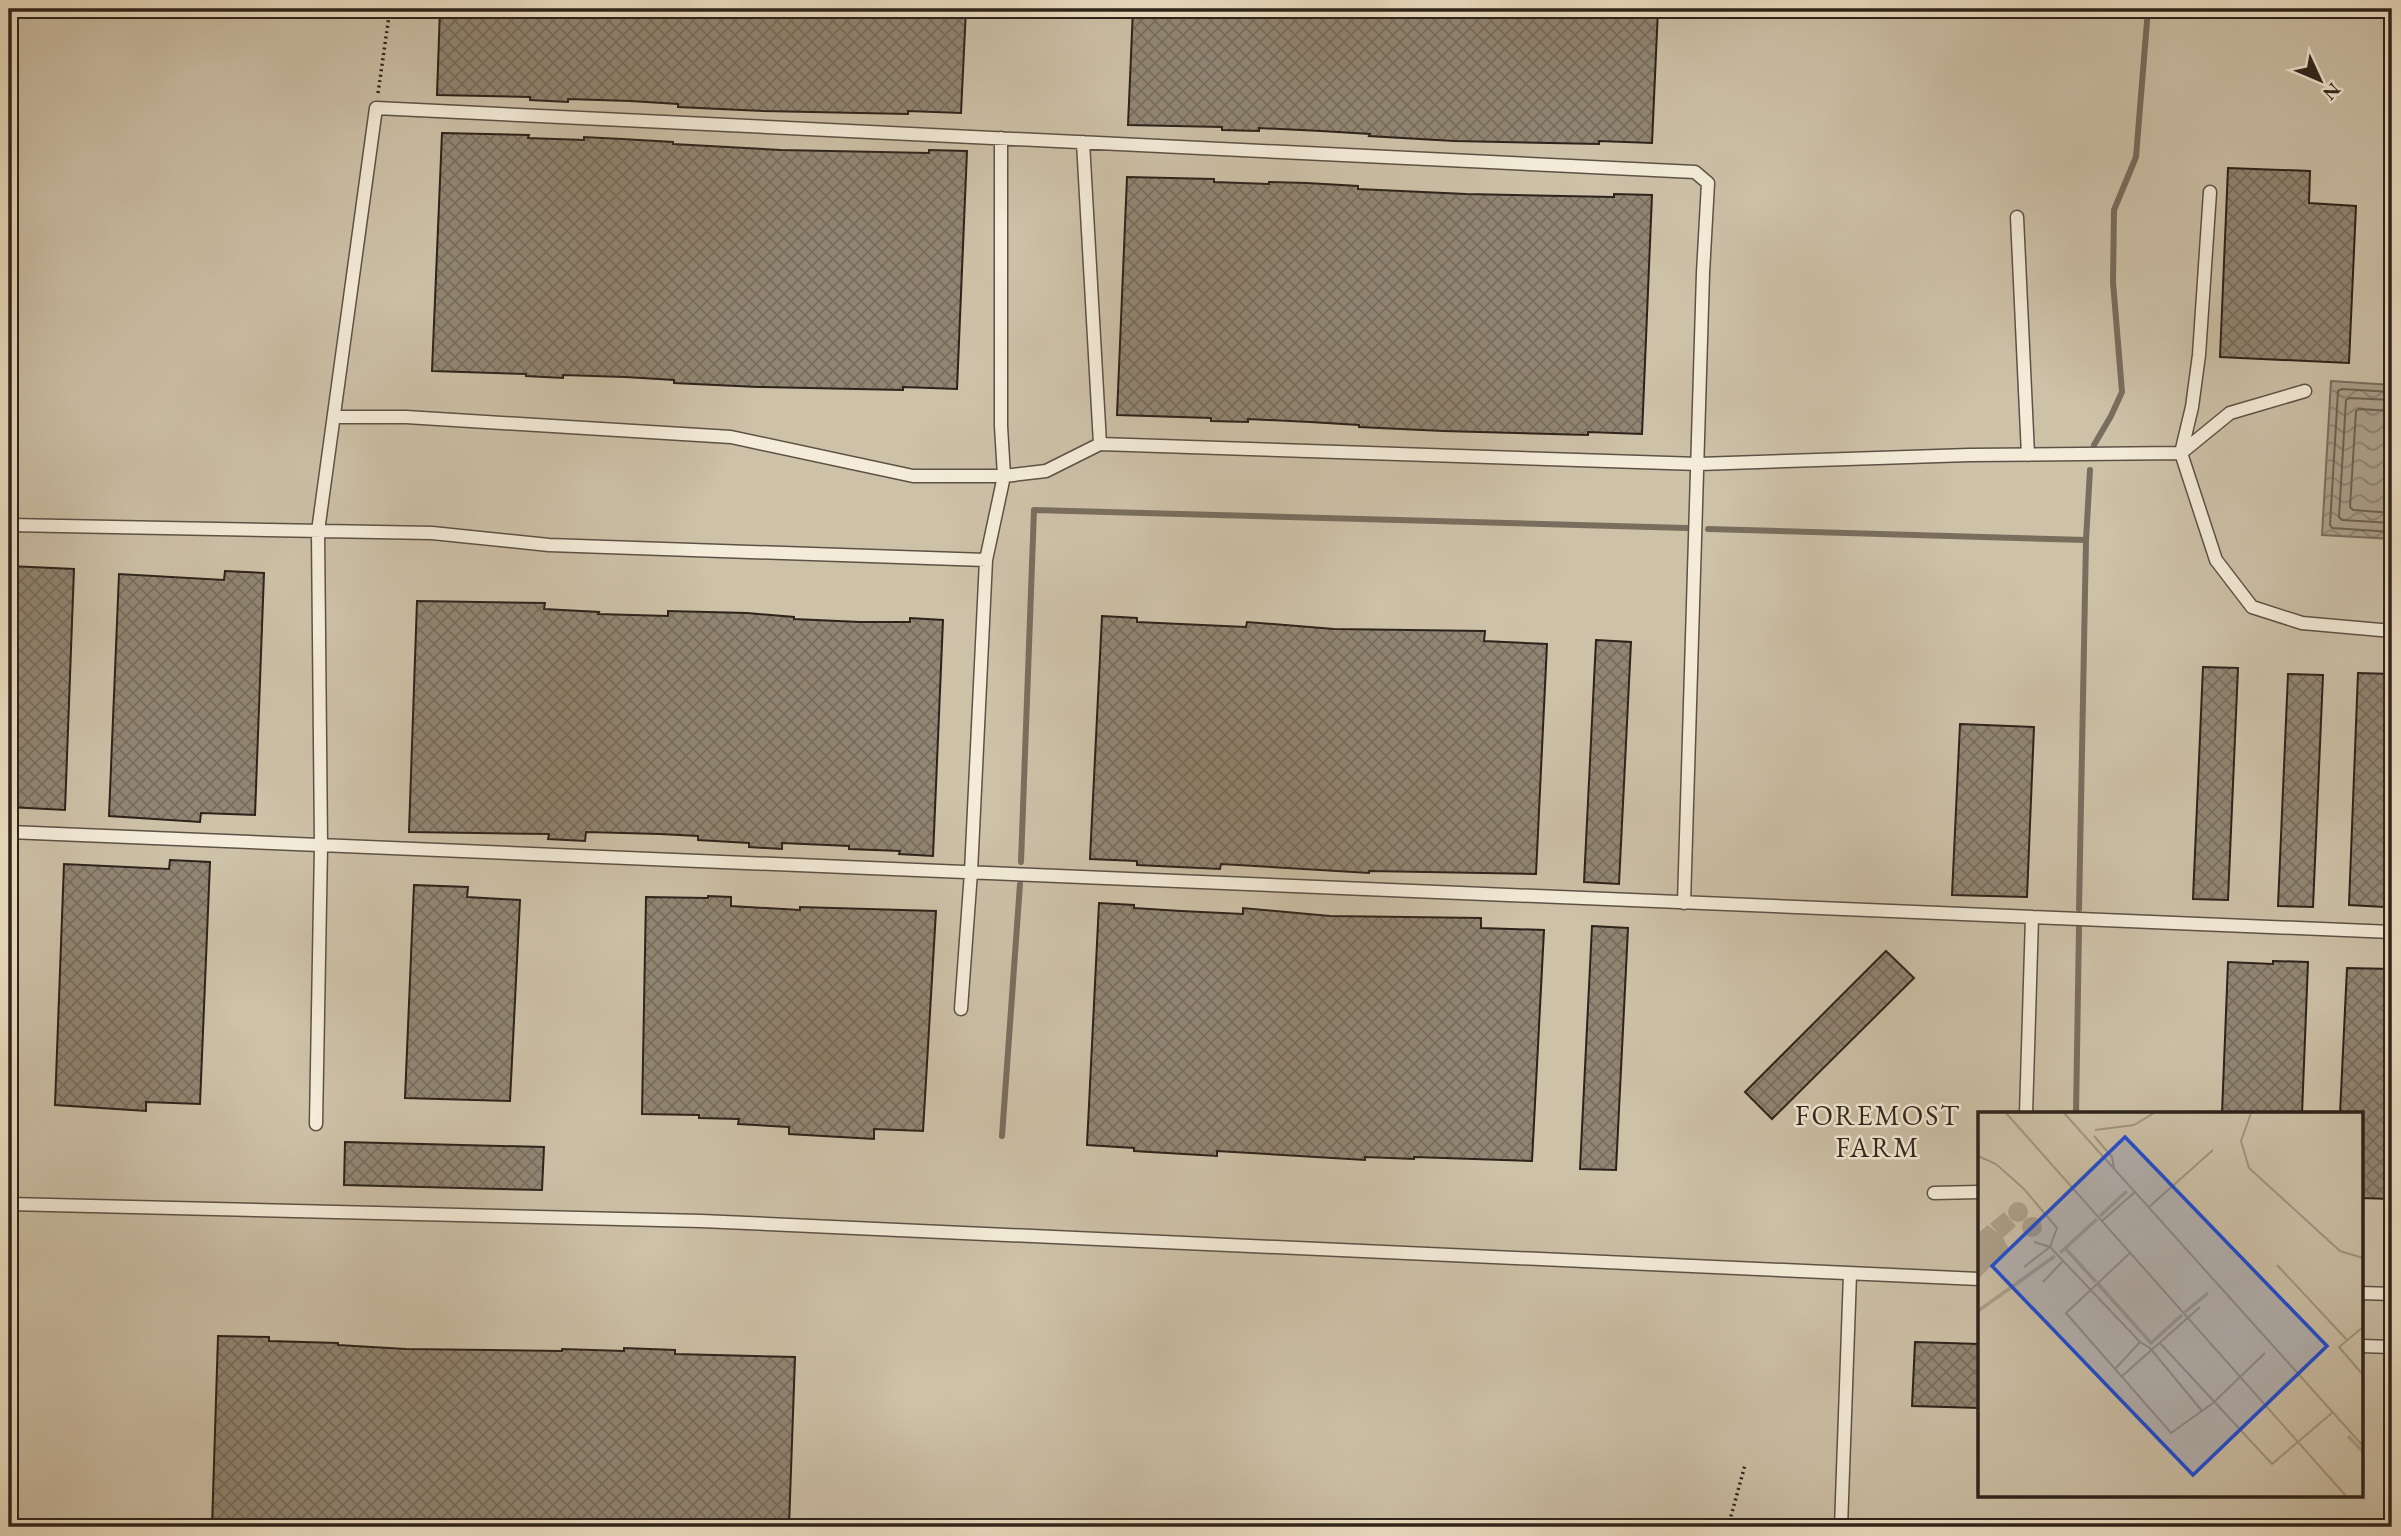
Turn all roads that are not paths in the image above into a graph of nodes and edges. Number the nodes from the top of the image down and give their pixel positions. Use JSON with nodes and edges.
{"nodes":[{"id":1,"x":1001,"y":138,"type":"junction"},
{"id":2,"x":1083,"y":142,"type":"junction"},
{"id":3,"x":2210,"y":192,"type":"dead end"},
{"id":4,"x":2017,"y":217,"type":"dead end"},
{"id":5,"x":2305,"y":391,"type":"dead end"},
{"id":6,"x":334,"y":417,"type":"junction"},
{"id":7,"x":1100,"y":444,"type":"junction"},
{"id":8,"x":2181,"y":453,"type":"junction"},
{"id":9,"x":2028,"y":455,"type":"junction"},
{"id":10,"x":1699,"y":464,"type":"junction"},
{"id":11,"x":1004,"y":476,"type":"junction"},
{"id":12,"x":9,"y":525,"type":"edge"},
{"id":13,"x":318,"y":531,"type":"junction"},
{"id":14,"x":986,"y":560,"type":"junction"},
{"id":15,"x":2392,"y":631,"type":"edge"},
{"id":16,"x":9,"y":831,"type":"edge"},
{"id":17,"x":321,"y":846,"type":"junction"},
{"id":18,"x":971,"y":872,"type":"junction"},
{"id":19,"x":1684,"y":903,"type":"junction"},
{"id":20,"x":2032,"y":917,"type":"junction"},
{"id":21,"x":2392,"y":932,"type":"edge"},
{"id":22,"x":961,"y":1009,"type":"dead end"},
{"id":23,"x":2026,"y":1112,"type":"edge"},
{"id":24,"x":316,"y":1124,"type":"dead end"},
{"id":25,"x":1978,"y":1192,"type":"edge"},
{"id":26,"x":1934,"y":1193,"type":"dead end"},
{"id":27,"x":9,"y":1204,"type":"edge"},
{"id":28,"x":1850,"y":1274,"type":"junction"},
{"id":29,"x":1978,"y":1279,"type":"edge"},
{"id":30,"x":2362,"y":1293,"type":"edge"},
{"id":31,"x":2392,"y":1294,"type":"edge"},
{"id":32,"x":2362,"y":1346,"type":"edge"},
{"id":33,"x":2392,"y":1347,"type":"edge"},
{"id":34,"x":1841,"y":1527,"type":"edge"}],
"edges":[{"from":1,"to":2,"type":"lane"},
{"from":1,"to":6,"type":"lane"},
{"from":1,"to":11,"type":"lane"},
{"from":2,"to":7,"type":"lane"},
{"from":2,"to":10,"type":"lane"},
{"from":3,"to":8,"type":"lane"},
{"from":4,"to":9,"type":"lane"},
{"from":5,"to":8,"type":"lane"},
{"from":6,"to":11,"type":"lane"},
{"from":6,"to":13,"type":"lane"},
{"from":7,"to":10,"type":"lane"},
{"from":7,"to":11,"type":"lane"},
{"from":8,"to":9,"type":"lane"},
{"from":8,"to":15,"type":"lane"},
{"from":9,"to":10,"type":"lane"},
{"from":10,"to":19,"type":"lane"},
{"from":11,"to":14,"type":"lane"},
{"from":12,"to":13,"type":"lane"},
{"from":13,"to":14,"type":"lane"},
{"from":13,"to":17,"type":"lane"},
{"from":14,"to":18,"type":"lane"},
{"from":16,"to":17,"type":"lane"},
{"from":17,"to":18,"type":"lane"},
{"from":17,"to":24,"type":"lane"},
{"from":18,"to":19,"type":"lane"},
{"from":18,"to":22,"type":"lane"},
{"from":19,"to":20,"type":"lane"},
{"from":20,"to":21,"type":"lane"},
{"from":20,"to":23,"type":"lane"},
{"from":25,"to":26,"type":"lane"},
{"from":27,"to":28,"type":"lane"},
{"from":28,"to":29,"type":"lane"},
{"from":28,"to":34,"type":"lane"},
{"from":30,"to":31,"type":"lane"},
{"from":32,"to":33,"type":"lane"}]}
